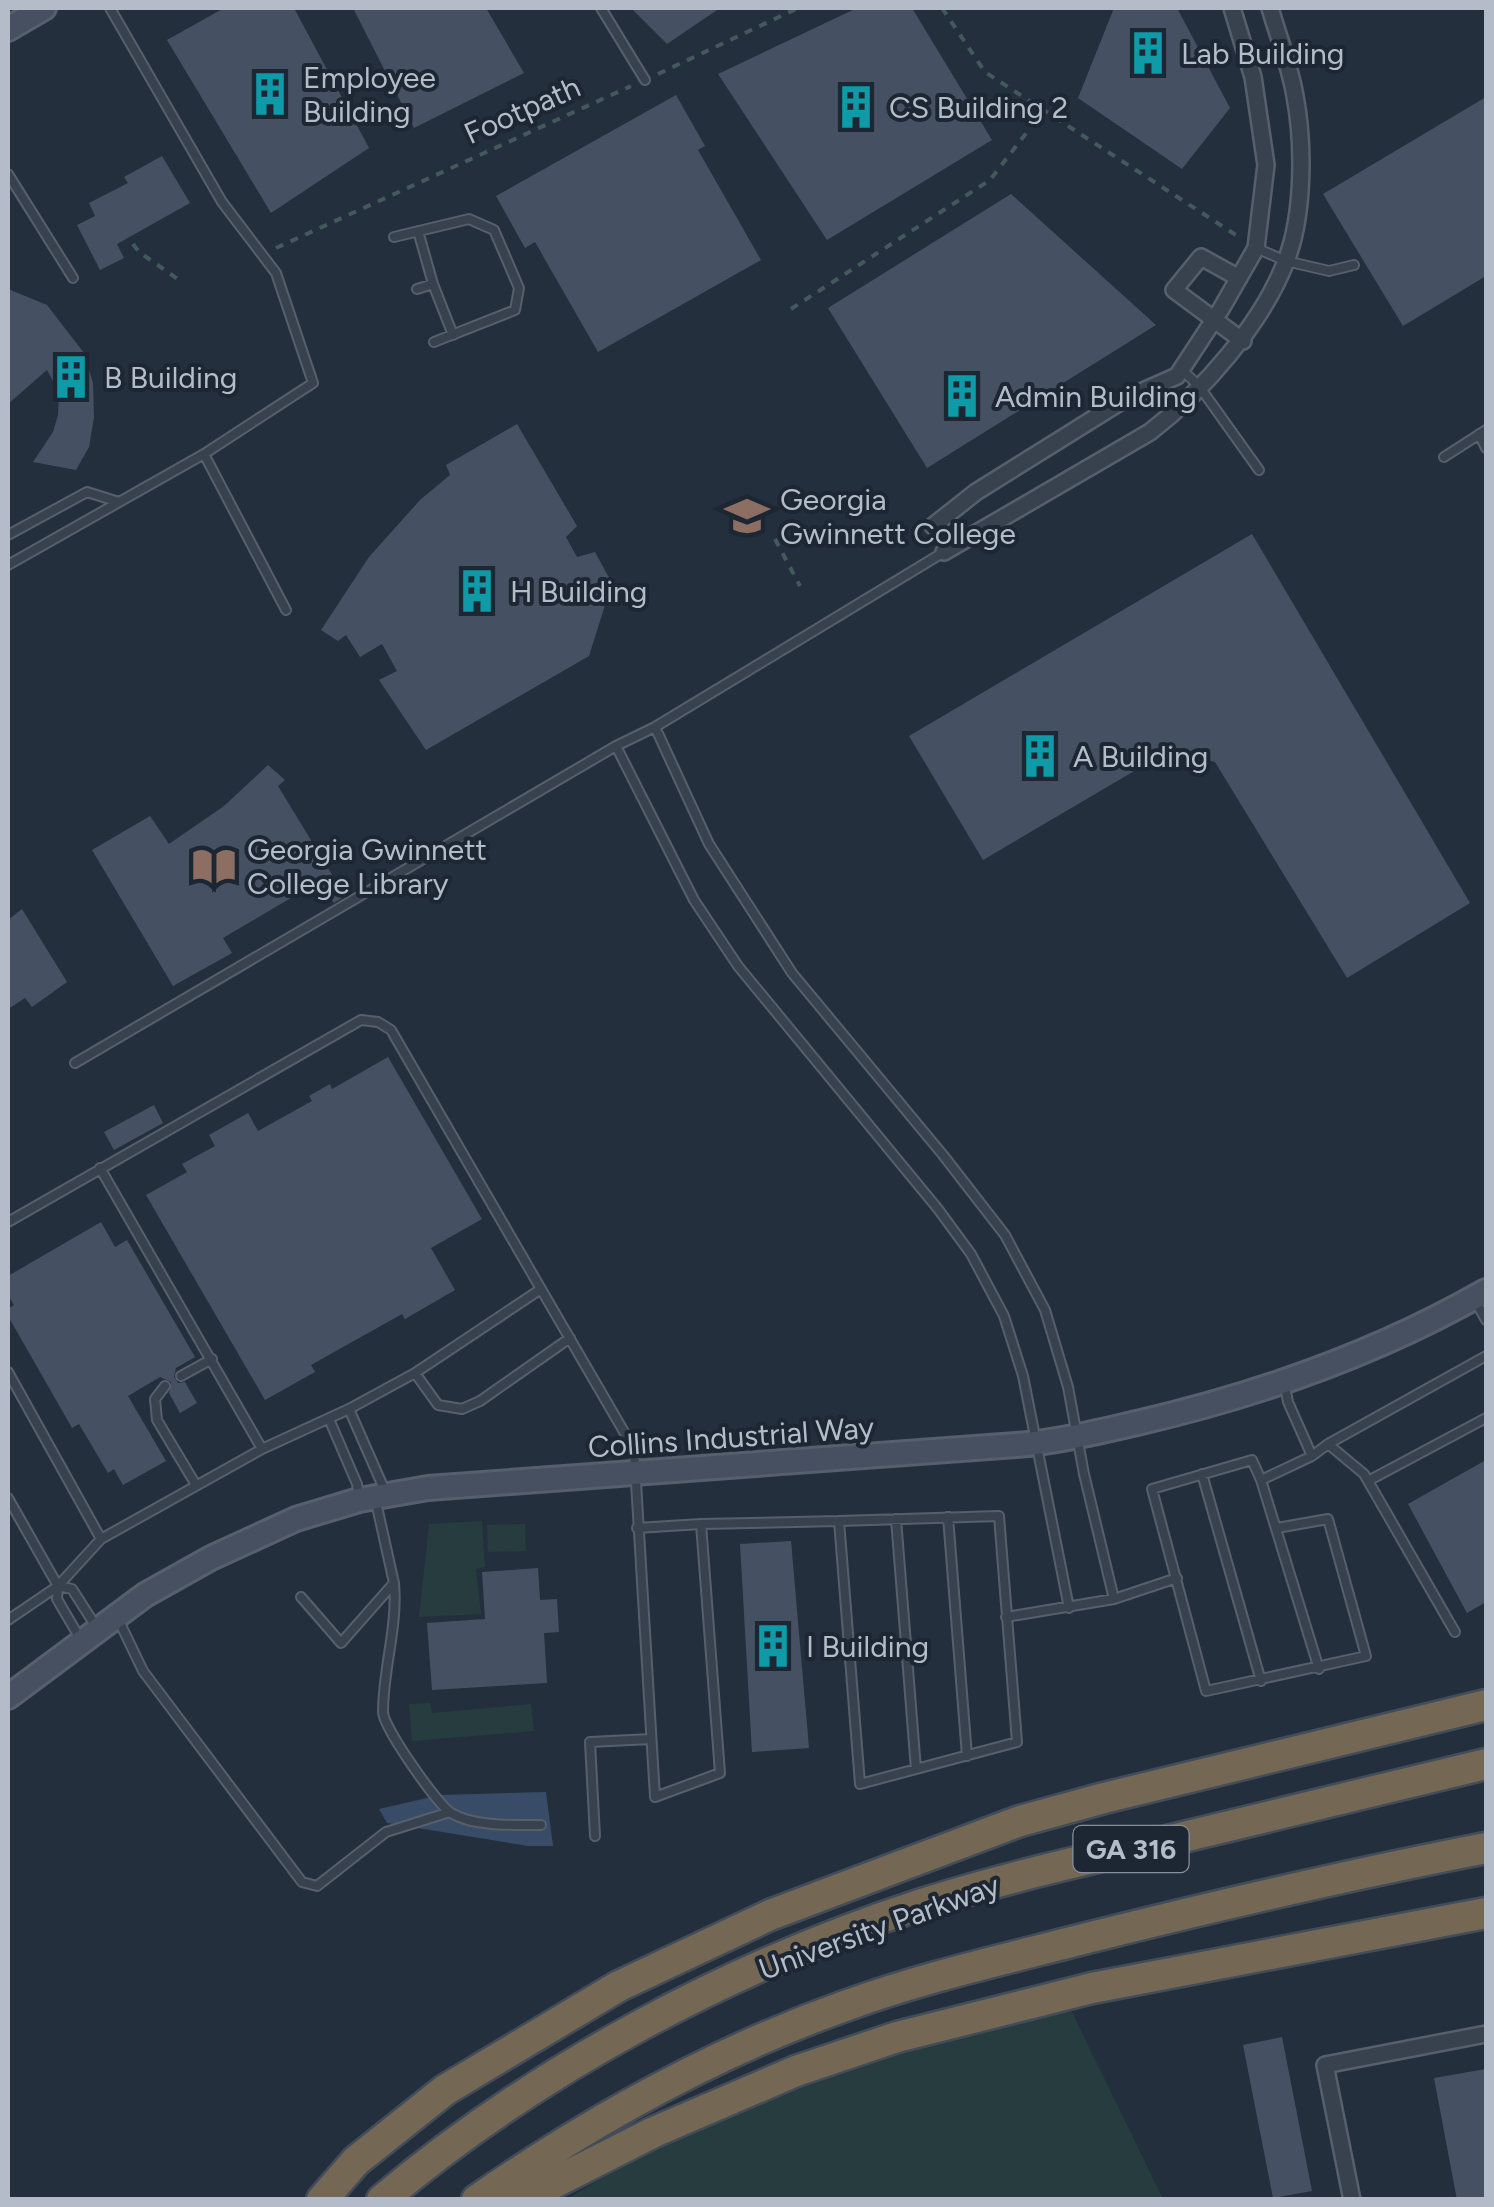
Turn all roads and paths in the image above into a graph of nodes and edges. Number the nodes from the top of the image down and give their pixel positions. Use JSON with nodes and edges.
{"nodes":[{"id":1,"x":44,"y":8,"type":"edge"},
{"id":2,"x":110,"y":8,"type":"edge"},
{"id":3,"x":601,"y":8,"type":"edge"},
{"id":4,"x":798,"y":8,"type":"edge"},
{"id":5,"x":942,"y":8,"type":"edge"},
{"id":6,"x":1232,"y":8,"type":"edge"},
{"id":7,"x":1270,"y":8,"type":"edge"},
{"id":8,"x":8,"y":29,"type":"edge"},
{"id":9,"x":644,"y":80,"type":"junction"},
{"id":10,"x":1044,"y":110,"type":"junction"},
{"id":11,"x":8,"y":174,"type":"edge"},
{"id":12,"x":418,"y":232,"type":"junction"},
{"id":13,"x":394,"y":238,"type":"dead end"},
{"id":14,"x":133,"y":244,"type":"dead end"},
{"id":15,"x":1256,"y":248,"type":"junction"},
{"id":16,"x":263,"y":254,"type":"junction"},
{"id":17,"x":1286,"y":261,"type":"junction"},
{"id":18,"x":1354,"y":265,"type":"dead end"},
{"id":19,"x":73,"y":278,"type":"dead end"},
{"id":20,"x":1239,"y":278,"type":"junction"},
{"id":21,"x":182,"y":282,"type":"dead end"},
{"id":22,"x":433,"y":284,"type":"junction"},
{"id":23,"x":417,"y":289,"type":"dead end"},
{"id":24,"x":791,"y":309,"type":"dead end"},
{"id":25,"x":1214,"y":320,"type":"junction"},
{"id":26,"x":452,"y":335,"type":"junction"},
{"id":27,"x":1242,"y":341,"type":"junction"},
{"id":28,"x":434,"y":342,"type":"dead end"},
{"id":29,"x":1181,"y":369,"type":"junction"},
{"id":30,"x":1199,"y":386,"type":"junction"},
{"id":31,"x":1483,"y":432,"type":"edge"},
{"id":32,"x":1486,"y":448,"type":"edge"},
{"id":33,"x":204,"y":454,"type":"junction"},
{"id":34,"x":1444,"y":457,"type":"dead end"},
{"id":35,"x":1259,"y":470,"type":"dead end"},
{"id":36,"x":119,"y":502,"type":"junction"},
{"id":37,"x":933,"y":526,"type":"dead end"},
{"id":38,"x":8,"y":535,"type":"edge"},
{"id":39,"x":776,"y":539,"type":"dead end"},
{"id":40,"x":944,"y":552,"type":"joint"},
{"id":41,"x":8,"y":565,"type":"edge"},
{"id":42,"x":800,"y":586,"type":"dead end"},
{"id":43,"x":286,"y":610,"type":"dead end"},
{"id":44,"x":655,"y":727,"type":"junction"},
{"id":45,"x":616,"y":746,"type":"junction"},
{"id":46,"x":75,"y":1063,"type":"dead end"},
{"id":47,"x":100,"y":1168,"type":"junction"},
{"id":48,"x":8,"y":1222,"type":"edge"},
{"id":49,"x":541,"y":1290,"type":"junction"},
{"id":50,"x":1480,"y":1295,"type":"edge"},
{"id":51,"x":1486,"y":1320,"type":"edge"},
{"id":52,"x":570,"y":1338,"type":"junction"},
{"id":53,"x":1486,"y":1356,"type":"edge"},
{"id":54,"x":212,"y":1359,"type":"junction"},
{"id":55,"x":8,"y":1372,"type":"edge"},
{"id":56,"x":415,"y":1372,"type":"junction"},
{"id":57,"x":181,"y":1376,"type":"dead end"},
{"id":58,"x":1284,"y":1381,"type":"junction"},
{"id":59,"x":165,"y":1386,"type":"dead end"},
{"id":60,"x":350,"y":1409,"type":"junction"},
{"id":61,"x":1486,"y":1418,"type":"edge"},
{"id":62,"x":329,"y":1419,"type":"junction"},
{"id":63,"x":1076,"y":1437,"type":"junction"},
{"id":64,"x":1038,"y":1443,"type":"junction"},
{"id":65,"x":1328,"y":1444,"type":"junction"},
{"id":66,"x":262,"y":1449,"type":"junction"},
{"id":67,"x":1312,"y":1456,"type":"junction"},
{"id":68,"x":1202,"y":1474,"type":"junction"},
{"id":69,"x":635,"y":1475,"type":"junction"},
{"id":70,"x":1261,"y":1480,"type":"junction"},
{"id":71,"x":1368,"y":1481,"type":"junction"},
{"id":72,"x":196,"y":1486,"type":"junction"},
{"id":73,"x":8,"y":1498,"type":"edge"},
{"id":74,"x":374,"y":1498,"type":"junction"},
{"id":75,"x":948,"y":1516,"type":"junction"},
{"id":76,"x":896,"y":1518,"type":"junction"},
{"id":77,"x":839,"y":1520,"type":"junction"},
{"id":78,"x":701,"y":1524,"type":"junction"},
{"id":79,"x":638,"y":1528,"type":"junction"},
{"id":80,"x":1277,"y":1528,"type":"junction"},
{"id":81,"x":101,"y":1539,"type":"junction"},
{"id":82,"x":1177,"y":1578,"type":"junction"},
{"id":83,"x":394,"y":1583,"type":"junction"},
{"id":84,"x":58,"y":1586,"type":"junction"},
{"id":85,"x":302,"y":1597,"type":"dead end"},
{"id":86,"x":1114,"y":1599,"type":"junction"},
{"id":87,"x":1069,"y":1608,"type":"junction"},
{"id":88,"x":1006,"y":1617,"type":"junction"},
{"id":89,"x":8,"y":1620,"type":"edge"},
{"id":90,"x":99,"y":1630,"type":"junction"},
{"id":91,"x":1455,"y":1632,"type":"dead end"},
{"id":92,"x":1319,"y":1669,"type":"junction"},
{"id":93,"x":1261,"y":1681,"type":"junction"},
{"id":94,"x":8,"y":1697,"type":"edge"},
{"id":95,"x":1486,"y":1705,"type":"edge"},
{"id":96,"x":651,"y":1738,"type":"junction"},
{"id":97,"x":966,"y":1756,"type":"junction"},
{"id":98,"x":1486,"y":1764,"type":"edge"},
{"id":99,"x":916,"y":1769,"type":"junction"},
{"id":100,"x":450,"y":1812,"type":"junction"},
{"id":101,"x":542,"y":1825,"type":"dead end"},
{"id":102,"x":595,"y":1836,"type":"dead end"},
{"id":103,"x":1486,"y":1848,"type":"edge"},
{"id":104,"x":1486,"y":1912,"type":"edge"},
{"id":105,"x":1486,"y":1925,"type":"edge"},
{"id":106,"x":1276,"y":1955,"type":"junction"},
{"id":107,"x":1486,"y":2034,"type":"edge"},
{"id":108,"x":322,"y":2200,"type":"edge"},
{"id":109,"x":382,"y":2200,"type":"edge"},
{"id":110,"x":477,"y":2200,"type":"edge"},
{"id":111,"x":520,"y":2200,"type":"edge"},
{"id":112,"x":1352,"y":2200,"type":"edge"}],
"edges":[{"from":1,"to":8,"type":"street"},
{"from":2,"to":16,"type":"lane"},
{"from":3,"to":9,"type":"lane"},
{"from":4,"to":9,"type":"path","name":"Footpath"},
{"from":5,"to":10,"type":"path"},
{"from":6,"to":15,"type":"street"},
{"from":7,"to":17,"type":"street"},
{"from":9,"to":16,"type":"path","name":"Footpath"},
{"from":10,"to":15,"type":"path"},
{"from":10,"to":24,"type":"path"},
{"from":11,"to":19,"type":"lane"},
{"from":12,"to":13,"type":"lane"},
{"from":12,"to":22,"type":"lane"},
{"from":12,"to":26,"type":"lane"},
{"from":14,"to":21,"type":"path"},
{"from":15,"to":17,"type":"lane"},
{"from":15,"to":20,"type":"street"},
{"from":16,"to":33,"type":"lane"},
{"from":17,"to":18,"type":"lane"},
{"from":17,"to":27,"type":"street"},
{"from":20,"to":25,"type":"street"},
{"from":20,"to":25,"type":"street"},
{"from":22,"to":23,"type":"lane"},
{"from":22,"to":26,"type":"lane"},
{"from":25,"to":27,"type":"street"},
{"from":25,"to":29,"type":"street"},
{"from":26,"to":28,"type":"lane"},
{"from":27,"to":30,"type":"street"},
{"from":29,"to":30,"type":"lane"},
{"from":29,"to":37,"type":"street"},
{"from":30,"to":35,"type":"lane"},
{"from":30,"to":40,"type":"street"},
{"from":31,"to":32,"type":"lane"},
{"from":31,"to":34,"type":"lane"},
{"from":33,"to":36,"type":"lane"},
{"from":33,"to":43,"type":"lane"},
{"from":36,"to":38,"type":"lane"},
{"from":36,"to":41,"type":"lane"},
{"from":39,"to":42,"type":"path"},
{"from":40,"to":44,"type":"lane"},
{"from":44,"to":45,"type":"lane"},
{"from":44,"to":63,"type":"lane"},
{"from":45,"to":46,"type":"lane"},
{"from":45,"to":64,"type":"lane"},
{"from":47,"to":48,"type":"lane"},
{"from":47,"to":49,"type":"lane"},
{"from":47,"to":54,"type":"lane"},
{"from":49,"to":52,"type":"lane"},
{"from":49,"to":56,"type":"lane"},
{"from":50,"to":51,"type":"lane"},
{"from":50,"to":58,"type":"street","name":"Collins Industrial Way"},
{"from":52,"to":56,"type":"lane"},
{"from":52,"to":69,"type":"lane"},
{"from":53,"to":65,"type":"lane"},
{"from":54,"to":57,"type":"lane"},
{"from":54,"to":66,"type":"lane"},
{"from":55,"to":81,"type":"lane"},
{"from":56,"to":60,"type":"lane"},
{"from":58,"to":63,"type":"street","name":"Collins Industrial Way"},
{"from":58,"to":67,"type":"lane"},
{"from":59,"to":72,"type":"lane"},
{"from":60,"to":62,"type":"lane"},
{"from":60,"to":74,"type":"lane"},
{"from":61,"to":71,"type":"lane"},
{"from":62,"to":66,"type":"lane"},
{"from":62,"to":74,"type":"lane"},
{"from":63,"to":64,"type":"street","name":"Collins Industrial Way"},
{"from":63,"to":86,"type":"lane"},
{"from":64,"to":69,"type":"street","name":"Collins Industrial Way"},
{"from":64,"to":87,"type":"lane"},
{"from":65,"to":67,"type":"lane"},
{"from":65,"to":71,"type":"lane"},
{"from":66,"to":72,"type":"lane"},
{"from":67,"to":70,"type":"lane"},
{"from":68,"to":70,"type":"lane"},
{"from":68,"to":82,"type":"lane"},
{"from":68,"to":93,"type":"lane"},
{"from":69,"to":74,"type":"street","name":"Collins Industrial Way"},
{"from":69,"to":79,"type":"lane"},
{"from":70,"to":80,"type":"lane"},
{"from":71,"to":91,"type":"lane"},
{"from":72,"to":81,"type":"lane"},
{"from":73,"to":84,"type":"lane"},
{"from":74,"to":83,"type":"lane"},
{"from":74,"to":90,"type":"street","name":"Collins Industrial Way"},
{"from":75,"to":76,"type":"lane"},
{"from":75,"to":88,"type":"lane"},
{"from":75,"to":97,"type":"lane"},
{"from":76,"to":77,"type":"lane"},
{"from":76,"to":99,"type":"lane"},
{"from":77,"to":78,"type":"lane"},
{"from":77,"to":99,"type":"lane"},
{"from":78,"to":79,"type":"lane"},
{"from":78,"to":96,"type":"lane"},
{"from":79,"to":96,"type":"lane"},
{"from":80,"to":92,"type":"lane"},
{"from":80,"to":92,"type":"lane"},
{"from":81,"to":84,"type":"lane"},
{"from":82,"to":86,"type":"lane"},
{"from":82,"to":93,"type":"lane"},
{"from":83,"to":85,"type":"lane"},
{"from":83,"to":100,"type":"lane"},
{"from":84,"to":89,"type":"lane"},
{"from":84,"to":90,"type":"lane"},
{"from":84,"to":90,"type":"lane"},
{"from":86,"to":87,"type":"lane"},
{"from":87,"to":88,"type":"lane"},
{"from":88,"to":97,"type":"lane"},
{"from":90,"to":94,"type":"street","name":"Collins Industrial Way"},
{"from":90,"to":100,"type":"lane"},
{"from":92,"to":93,"type":"lane"},
{"from":95,"to":108,"type":"highway"},
{"from":96,"to":102,"type":"lane"},
{"from":97,"to":99,"type":"lane"},
{"from":98,"to":109,"type":"highway","name":"University Parkway","number":"GA 316"},
{"from":100,"to":101,"type":"lane"},
{"from":103,"to":110,"type":"highway","name":"University Parkway","number":"GA 316"},
{"from":104,"to":106,"type":"highway"},
{"from":105,"to":106,"type":"highway"},
{"from":106,"to":111,"type":"highway"},
{"from":107,"to":112,"type":"street"}]}
